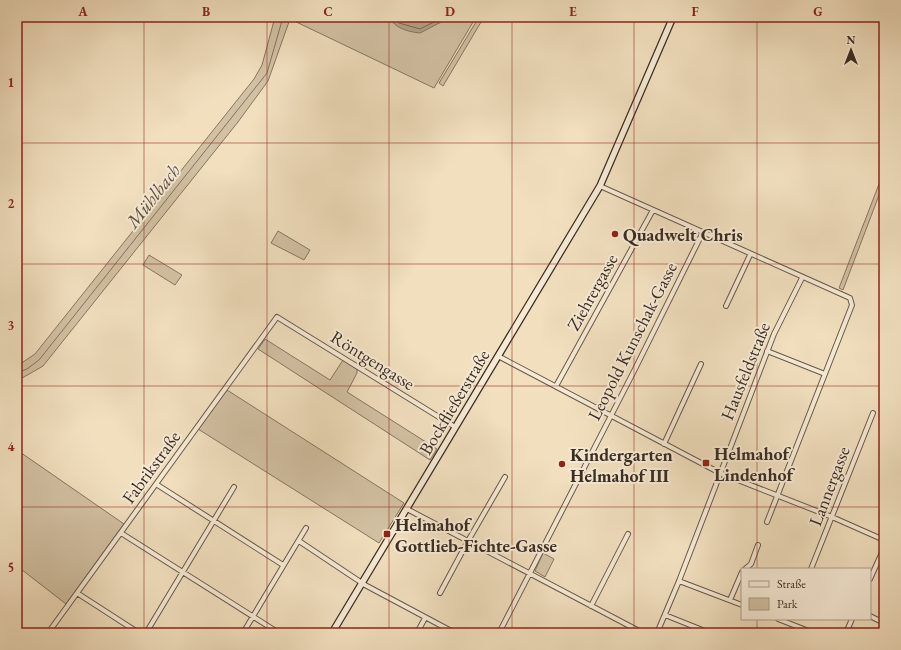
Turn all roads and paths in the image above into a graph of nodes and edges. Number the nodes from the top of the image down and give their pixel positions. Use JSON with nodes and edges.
{"nodes":[{"id":1,"x":673,"y":17,"type":"edge"},
{"id":2,"x":600,"y":186,"type":"junction"},
{"id":3,"x":653,"y":210,"type":"junction"},
{"id":4,"x":702,"y":232,"type":"junction"},
{"id":5,"x":750,"y":255,"type":"junction"},
{"id":6,"x":802,"y":278,"type":"junction"},
{"id":7,"x":726,"y":306,"type":"dead end"},
{"id":8,"x":277,"y":317,"type":"joint"},
{"id":9,"x":768,"y":351,"type":"junction"},
{"id":10,"x":498,"y":356,"type":"junction"},
{"id":11,"x":701,"y":364,"type":"dead end"},
{"id":12,"x":825,"y":374,"type":"junction"},
{"id":13,"x":556,"y":386,"type":"junction"},
{"id":14,"x":873,"y":413,"type":"dead end"},
{"id":15,"x":611,"y":416,"type":"junction"},
{"id":16,"x":455,"y":427,"type":"junction"},
{"id":17,"x":664,"y":444,"type":"junction"},
{"id":18,"x":720,"y":473,"type":"junction"},
{"id":19,"x":505,"y":477,"type":"dead end"},
{"id":20,"x":156,"y":484,"type":"junction"},
{"id":21,"x":234,"y":487,"type":"dead end"},
{"id":22,"x":777,"y":496,"type":"junction"},
{"id":23,"x":407,"y":508,"type":"junction"},
{"id":24,"x":832,"y":517,"type":"junction"},
{"id":25,"x":214,"y":521,"type":"junction"},
{"id":26,"x":767,"y":522,"type":"dead end"},
{"id":27,"x":306,"y":528,"type":"dead end"},
{"id":28,"x":121,"y":533,"type":"junction"},
{"id":29,"x":628,"y":534,"type":"dead end"},
{"id":30,"x":884,"y":540,"type":"edge"},
{"id":31,"x":299,"y":541,"type":"junction"},
{"id":32,"x":468,"y":541,"type":"junction"},
{"id":33,"x":758,"y":545,"type":"dead end"},
{"id":34,"x":884,"y":548,"type":"edge"},
{"id":35,"x":283,"y":565,"type":"junction"},
{"id":36,"x":746,"y":568,"type":"edge"},
{"id":37,"x":811,"y":568,"type":"edge"},
{"id":38,"x":183,"y":572,"type":"junction"},
{"id":39,"x":530,"y":573,"type":"junction"},
{"id":40,"x":741,"y":574,"type":"edge"},
{"id":41,"x":871,"y":577,"type":"edge"},
{"id":42,"x":679,"y":581,"type":"junction"},
{"id":43,"x":362,"y":582,"type":"junction"},
{"id":44,"x":440,"y":593,"type":"dead end"},
{"id":45,"x":77,"y":594,"type":"junction"},
{"id":46,"x":730,"y":600,"type":"junction"},
{"id":47,"x":741,"y":605,"type":"edge"},
{"id":48,"x":591,"y":606,"type":"junction"},
{"id":49,"x":664,"y":615,"type":"junction"},
{"id":50,"x":253,"y":616,"type":"junction"},
{"id":51,"x":871,"y":616,"type":"edge"},
{"id":52,"x":425,"y":618,"type":"junction"},
{"id":53,"x":781,"y":620,"type":"edge"},
{"id":54,"x":852,"y":620,"type":"edge"},
{"id":55,"x":884,"y":623,"type":"edge"},
{"id":56,"x":51,"y":632,"type":"edge"},
{"id":57,"x":139,"y":633,"type":"edge"},
{"id":58,"x":146,"y":633,"type":"edge"},
{"id":59,"x":243,"y":633,"type":"edge"},
{"id":60,"x":279,"y":633,"type":"edge"},
{"id":61,"x":332,"y":633,"type":"edge"},
{"id":62,"x":417,"y":633,"type":"edge"},
{"id":63,"x":455,"y":633,"type":"edge"},
{"id":64,"x":499,"y":633,"type":"edge"},
{"id":65,"x":643,"y":633,"type":"edge"},
{"id":66,"x":657,"y":633,"type":"edge"},
{"id":67,"x":710,"y":633,"type":"edge"},
{"id":68,"x":814,"y":633,"type":"edge"},
{"id":69,"x":846,"y":633,"type":"edge"}],
"edges":[{"from":1,"to":2,"type":"main road","name":"Bockfließerstraße"},
{"from":2,"to":3,"type":"street"},
{"from":2,"to":10,"type":"main road","name":"Bockfließerstraße"},
{"from":3,"to":4,"type":"street"},
{"from":3,"to":13,"type":"street","name":"Ziehrergasse"},
{"from":4,"to":5,"type":"street"},
{"from":4,"to":15,"type":"street","name":"Leopold Kunschak-Gasse"},
{"from":5,"to":6,"type":"street"},
{"from":5,"to":7,"type":"street"},
{"from":6,"to":9,"type":"street","name":"Hausfeldstraße"},
{"from":6,"to":12,"type":"street"},
{"from":8,"to":16,"type":"street","name":"Röntgengasse"},
{"from":8,"to":20,"type":"street","name":"Fabrikstraße"},
{"from":9,"to":12,"type":"street"},
{"from":9,"to":18,"type":"street","name":"Hausfeldstraße"},
{"from":10,"to":13,"type":"street"},
{"from":10,"to":16,"type":"main road","name":"Bockfließerstraße"},
{"from":11,"to":17,"type":"street"},
{"from":12,"to":22,"type":"street"},
{"from":13,"to":15,"type":"street"},
{"from":14,"to":24,"type":"street","name":"Lannergasse"},
{"from":15,"to":17,"type":"street"},
{"from":15,"to":39,"type":"street","name":"Leopold Kunschak-Gasse"},
{"from":16,"to":23,"type":"main road","name":"Bockfließerstraße"},
{"from":17,"to":18,"type":"street"},
{"from":18,"to":22,"type":"street"},
{"from":18,"to":42,"type":"street","name":"Hausfeldstraße"},
{"from":19,"to":32,"type":"street"},
{"from":20,"to":25,"type":"street"},
{"from":20,"to":28,"type":"street","name":"Fabrikstraße"},
{"from":21,"to":25,"type":"street"},
{"from":22,"to":24,"type":"street"},
{"from":22,"to":26,"type":"street"},
{"from":23,"to":32,"type":"street"},
{"from":23,"to":43,"type":"main road","name":"Bockfließerstraße"},
{"from":24,"to":30,"type":"street"},
{"from":24,"to":37,"type":"street","name":"Lannergasse"},
{"from":25,"to":35,"type":"street"},
{"from":25,"to":38,"type":"street"},
{"from":27,"to":31,"type":"street"},
{"from":28,"to":38,"type":"street"},
{"from":28,"to":45,"type":"street","name":"Fabrikstraße"},
{"from":29,"to":48,"type":"street"},
{"from":31,"to":35,"type":"street"},
{"from":31,"to":43,"type":"street"},
{"from":32,"to":39,"type":"street"},
{"from":32,"to":44,"type":"street"},
{"from":33,"to":36,"type":"street"},
{"from":34,"to":41,"type":"street"},
{"from":35,"to":50,"type":"street"},
{"from":38,"to":50,"type":"street"},
{"from":38,"to":58,"type":"street"},
{"from":39,"to":48,"type":"street"},
{"from":39,"to":64,"type":"street","name":"Leopold Kunschak-Gasse"},
{"from":40,"to":46,"type":"street"},
{"from":42,"to":46,"type":"street"},
{"from":42,"to":49,"type":"street","name":"Hausfeldstraße"},
{"from":43,"to":52,"type":"street"},
{"from":43,"to":61,"type":"main road","name":"Bockfließerstraße"},
{"from":45,"to":56,"type":"street","name":"Fabrikstraße"},
{"from":45,"to":57,"type":"street"},
{"from":46,"to":47,"type":"street"},
{"from":48,"to":65,"type":"street"},
{"from":49,"to":66,"type":"street","name":"Hausfeldstraße"},
{"from":49,"to":67,"type":"street"},
{"from":50,"to":59,"type":"street"},
{"from":50,"to":60,"type":"street"},
{"from":51,"to":55,"type":"street"},
{"from":52,"to":62,"type":"street"},
{"from":52,"to":63,"type":"street"},
{"from":53,"to":68,"type":"street"},
{"from":54,"to":69,"type":"street"}]}
